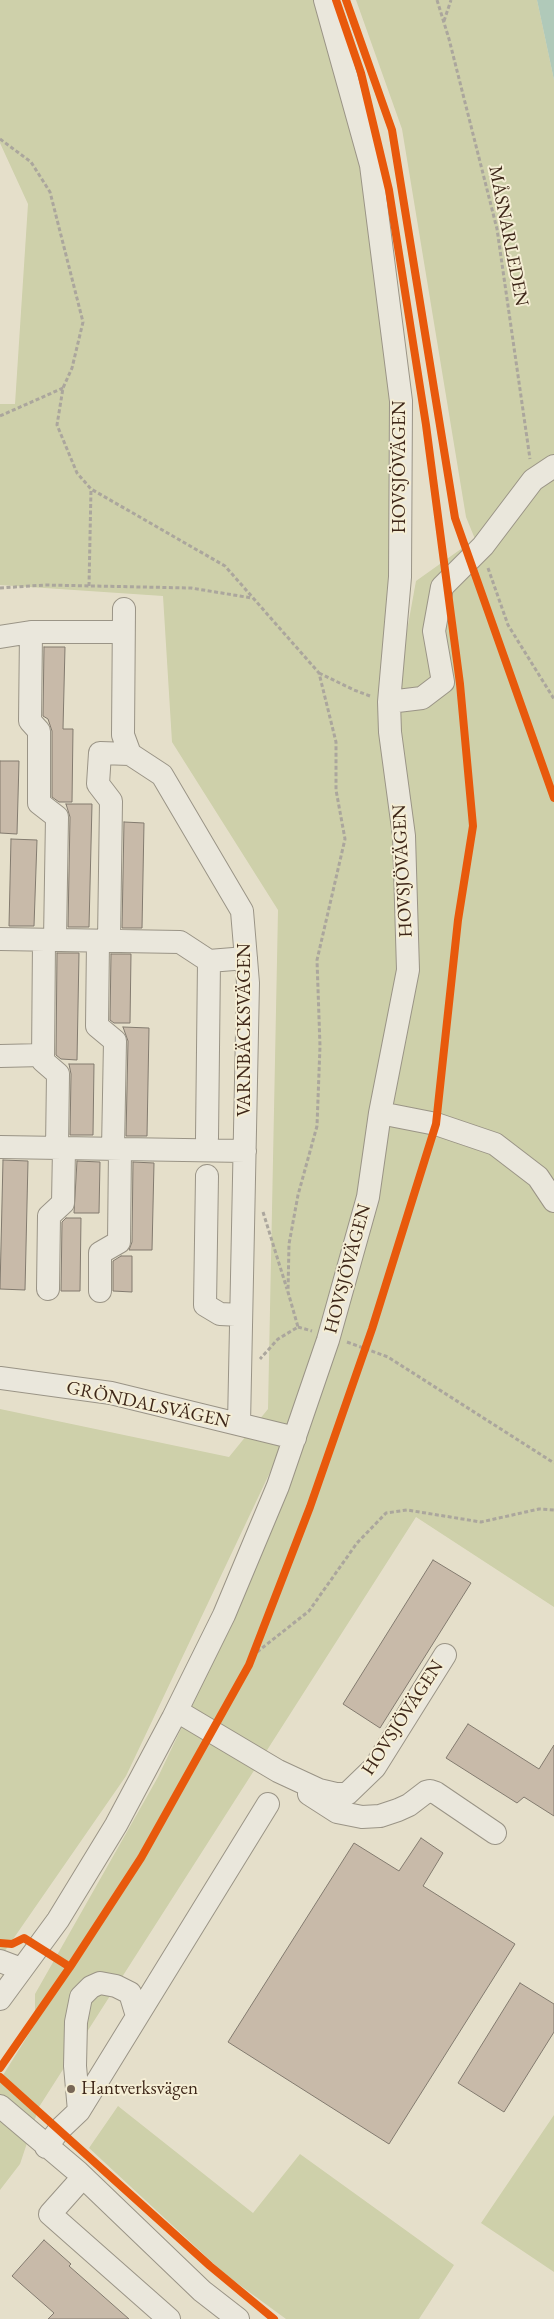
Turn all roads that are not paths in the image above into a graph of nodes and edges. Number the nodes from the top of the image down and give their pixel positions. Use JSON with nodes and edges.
{"nodes":[{"id":1,"x":325,"y":0,"type":"edge"},
{"id":2,"x":554,"y":466,"type":"edge"},
{"id":3,"x":124,"y":609,"type":"dead end"},
{"id":4,"x":31,"y":632,"type":"junction"},
{"id":5,"x":124,"y":632,"type":"junction"},
{"id":6,"x":0,"y":637,"type":"edge"},
{"id":7,"x":389,"y":702,"type":"junction"},
{"id":8,"x":130,"y":754,"type":"junction"},
{"id":9,"x":0,"y":939,"type":"edge"},
{"id":10,"x":50,"y":940,"type":"junction"},
{"id":11,"x":104,"y":941,"type":"junction"},
{"id":12,"x":246,"y":958,"type":"junction"},
{"id":13,"x":209,"y":961,"type":"junction"},
{"id":14,"x":0,"y":1056,"type":"edge"},
{"id":15,"x":43,"y":1056,"type":"junction"},
{"id":16,"x":380,"y":1113,"type":"junction"},
{"id":17,"x":207,"y":1138,"type":"dead end"},
{"id":18,"x":0,"y":1147,"type":"edge"},
{"id":19,"x":60,"y":1148,"type":"junction"},
{"id":20,"x":117,"y":1149,"type":"junction"},
{"id":21,"x":245,"y":1151,"type":"junction"},
{"id":22,"x":207,"y":1176,"type":"dead end"},
{"id":23,"x":551,"y":1190,"type":"edge"},
{"id":24,"x":48,"y":1289,"type":"dead end"},
{"id":25,"x":100,"y":1291,"type":"dead end"},
{"id":26,"x":241,"y":1315,"type":"junction"},
{"id":27,"x":0,"y":1378,"type":"edge"},
{"id":28,"x":239,"y":1424,"type":"junction"},
{"id":29,"x":295,"y":1438,"type":"junction"},
{"id":30,"x":445,"y":1655,"type":"dead end"},
{"id":31,"x":177,"y":1711,"type":"junction"},
{"id":32,"x":278,"y":1771,"type":"junction"},
{"id":33,"x":268,"y":1804,"type":"dead end"},
{"id":34,"x":495,"y":1833,"type":"dead end"},
{"id":35,"x":0,"y":1961,"type":"edge"},
{"id":36,"x":21,"y":1969,"type":"junction"},
{"id":37,"x":0,"y":1999,"type":"edge"},
{"id":38,"x":137,"y":2016,"type":"junction"},
{"id":39,"x":0,"y":2106,"type":"edge"},
{"id":40,"x":79,"y":2111,"type":"junction"},
{"id":41,"x":46,"y":2147,"type":"junction"},
{"id":42,"x":83,"y":2177,"type":"junction"},
{"id":43,"x":169,"y":2319,"type":"edge"},
{"id":44,"x":238,"y":2319,"type":"edge"}],
"edges":[{"from":1,"to":7,"type":"street","name":"HOVSJÖVÄGEN"},
{"from":2,"to":7,"type":"street"},
{"from":3,"to":5,"type":"street"},
{"from":4,"to":5,"type":"street"},
{"from":4,"to":6,"type":"street"},
{"from":4,"to":10,"type":"street"},
{"from":5,"to":8,"type":"street"},
{"from":7,"to":16,"type":"street","name":"HOVSJÖVÄGEN"},
{"from":8,"to":11,"type":"street"},
{"from":8,"to":12,"type":"street","name":"VARNBÄCKSVÄGEN"},
{"from":9,"to":10,"type":"street"},
{"from":10,"to":11,"type":"street"},
{"from":10,"to":15,"type":"street"},
{"from":11,"to":13,"type":"street"},
{"from":11,"to":20,"type":"street"},
{"from":12,"to":13,"type":"street"},
{"from":12,"to":21,"type":"street","name":"VARNBÄCKSVÄGEN"},
{"from":13,"to":17,"type":"street"},
{"from":14,"to":15,"type":"street"},
{"from":15,"to":19,"type":"street"},
{"from":16,"to":23,"type":"street"},
{"from":16,"to":29,"type":"street","name":"HOVSJÖVÄGEN"},
{"from":18,"to":19,"type":"street"},
{"from":19,"to":20,"type":"street"},
{"from":19,"to":24,"type":"street"},
{"from":20,"to":21,"type":"street"},
{"from":20,"to":25,"type":"street"},
{"from":21,"to":26,"type":"street","name":"VARNBÄCKSVÄGEN"},
{"from":22,"to":26,"type":"street"},
{"from":26,"to":28,"type":"street","name":"VARNBÄCKSVÄGEN"},
{"from":27,"to":28,"type":"street","name":"GRÖNDALSVÄGEN"},
{"from":28,"to":29,"type":"street","name":"GRÖNDALSVÄGEN"},
{"from":29,"to":31,"type":"street","name":"HOVSJÖVÄGEN"},
{"from":30,"to":32,"type":"street","name":"HOVSJÖVÄGEN"},
{"from":31,"to":32,"type":"street","name":"HOVSJÖVÄGEN"},
{"from":31,"to":36,"type":"street","name":"HOVSJÖVÄGEN"},
{"from":32,"to":34,"type":"street"},
{"from":33,"to":38,"type":"street"},
{"from":35,"to":36,"type":"street"},
{"from":36,"to":37,"type":"street","name":"HOVSJÖVÄGEN"},
{"from":38,"to":40,"type":"street"},
{"from":38,"to":40,"type":"street"},
{"from":39,"to":41,"type":"street"},
{"from":40,"to":41,"type":"street"},
{"from":41,"to":42,"type":"street"},
{"from":42,"to":43,"type":"street"},
{"from":42,"to":44,"type":"street"}]}
